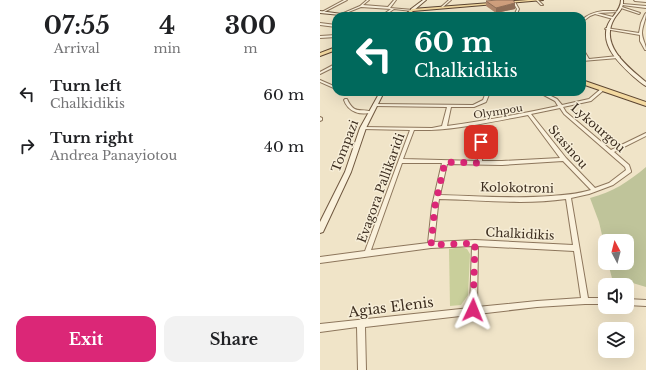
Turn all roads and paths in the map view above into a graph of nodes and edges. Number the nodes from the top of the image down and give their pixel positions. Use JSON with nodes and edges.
{"nodes":[{"id":1,"x":346,"y":0,"type":"edge"},
{"id":2,"x":368,"y":0,"type":"edge"},
{"id":3,"x":395,"y":0,"type":"edge"},
{"id":4,"x":425,"y":0,"type":"edge"},
{"id":5,"x":450,"y":0,"type":"edge"},
{"id":6,"x":537,"y":0,"type":"edge"},
{"id":7,"x":541,"y":0,"type":"edge"},
{"id":8,"x":622,"y":0,"type":"edge"},
{"id":9,"x":635,"y":0,"type":"edge"},
{"id":10,"x":646,"y":1,"type":"edge"},
{"id":11,"x":514,"y":2,"type":"junction"},
{"id":12,"x":542,"y":5,"type":"dead end"},
{"id":13,"x":361,"y":6,"type":"junction"},
{"id":14,"x":622,"y":6,"type":"junction"},
{"id":15,"x":646,"y":7,"type":"edge"},
{"id":16,"x":389,"y":8,"type":"junction"},
{"id":17,"x":441,"y":8,"type":"junction"},
{"id":18,"x":393,"y":9,"type":"junction"},
{"id":19,"x":412,"y":10,"type":"junction"},
{"id":20,"x":322,"y":12,"type":"edge"},
{"id":21,"x":347,"y":12,"type":"edge"},
{"id":22,"x":388,"y":12,"type":"edge"},
{"id":23,"x":410,"y":12,"type":"edge"},
{"id":24,"x":517,"y":12,"type":"edge"},
{"id":25,"x":618,"y":12,"type":"junction"},
{"id":26,"x":639,"y":13,"type":"dead end"},
{"id":27,"x":332,"y":14,"type":"edge"},
{"id":28,"x":593,"y":14,"type":"junction"},
{"id":29,"x":646,"y":15,"type":"edge"},
{"id":30,"x":586,"y":17,"type":"edge"},
{"id":31,"x":612,"y":18,"type":"junction"},
{"id":32,"x":320,"y":24,"type":"edge"},
{"id":33,"x":332,"y":26,"type":"edge"},
{"id":34,"x":641,"y":26,"type":"junction"},
{"id":35,"x":646,"y":26,"type":"edge"},
{"id":36,"x":606,"y":29,"type":"junction"},
{"id":37,"x":640,"y":34,"type":"junction"},
{"id":38,"x":332,"y":36,"type":"edge"},
{"id":39,"x":320,"y":37,"type":"edge"},
{"id":40,"x":642,"y":39,"type":"junction"},
{"id":41,"x":646,"y":40,"type":"edge"},
{"id":42,"x":646,"y":49,"type":"edge"},
{"id":43,"x":332,"y":50,"type":"edge"},
{"id":44,"x":320,"y":55,"type":"edge"},
{"id":45,"x":586,"y":57,"type":"edge"},
{"id":46,"x":618,"y":57,"type":"junction"},
{"id":47,"x":588,"y":60,"type":"joint"},
{"id":48,"x":332,"y":67,"type":"edge"},
{"id":49,"x":320,"y":73,"type":"edge"},
{"id":50,"x":320,"y":81,"type":"edge"},
{"id":51,"x":586,"y":83,"type":"edge"},
{"id":52,"x":330,"y":85,"type":"edge"},
{"id":53,"x":646,"y":86,"type":"edge"},
{"id":54,"x":600,"y":93,"type":"junction"},
{"id":55,"x":380,"y":96,"type":"edge"},
{"id":56,"x":487,"y":96,"type":"edge"},
{"id":57,"x":550,"y":96,"type":"edge"},
{"id":58,"x":346,"y":100,"type":"dead end"},
{"id":59,"x":646,"y":104,"type":"edge"},
{"id":60,"x":375,"y":105,"type":"junction"},
{"id":61,"x":449,"y":107,"type":"junction"},
{"id":62,"x":561,"y":107,"type":"junction"},
{"id":63,"x":370,"y":112,"type":"junction"},
{"id":64,"x":529,"y":114,"type":"junction"},
{"id":65,"x":363,"y":128,"type":"junction"},
{"id":66,"x":444,"y":128,"type":"junction"},
{"id":67,"x":412,"y":130,"type":"junction"},
{"id":68,"x":646,"y":134,"type":"edge"},
{"id":69,"x":481,"y":142,"type":"dead end"},
{"id":70,"x":610,"y":152,"type":"junction"},
{"id":71,"x":564,"y":159,"type":"junction"},
{"id":72,"x":401,"y":161,"type":"junction"},
{"id":73,"x":445,"y":162,"type":"junction"},
{"id":74,"x":480,"y":163,"type":"junction"},
{"id":75,"x":623,"y":163,"type":"joint"},
{"id":76,"x":594,"y":190,"type":"junction"},
{"id":77,"x":437,"y":197,"type":"junction"},
{"id":78,"x":568,"y":197,"type":"junction"},
{"id":79,"x":320,"y":214,"type":"edge"},
{"id":80,"x":328,"y":214,"type":"junction"},
{"id":81,"x":320,"y":230,"type":"edge"},
{"id":82,"x":475,"y":243,"type":"junction"},
{"id":83,"x":431,"y":245,"type":"junction"},
{"id":84,"x":576,"y":248,"type":"junction"},
{"id":85,"x":368,"y":254,"type":"junction"},
{"id":86,"x":320,"y":260,"type":"edge"},
{"id":87,"x":585,"y":301,"type":"junction"},
{"id":88,"x":598,"y":301,"type":"edge"},
{"id":89,"x":634,"y":302,"type":"edge"},
{"id":90,"x":646,"y":303,"type":"edge"},
{"id":91,"x":473,"y":310,"type":"junction"},
{"id":92,"x":361,"y":323,"type":"junction"},
{"id":93,"x":320,"y":328,"type":"edge"},
{"id":94,"x":362,"y":370,"type":"edge"}],
"edges":[{"from":1,"to":20,"type":"street"},
{"from":2,"to":13,"type":"street"},
{"from":3,"to":16,"type":"street"},
{"from":4,"to":19,"type":"street"},
{"from":5,"to":17,"type":"street"},
{"from":6,"to":7,"type":"main road"},
{"from":6,"to":11,"type":"main road"},
{"from":6,"to":12,"type":"street"},
{"from":8,"to":14,"type":"street"},
{"from":9,"to":10,"type":"street"},
{"from":11,"to":17,"type":"main road"},
{"from":11,"to":24,"type":"street"},
{"from":13,"to":16,"type":"street"},
{"from":13,"to":21,"type":"street"},
{"from":14,"to":15,"type":"street"},
{"from":14,"to":25,"type":"street"},
{"from":14,"to":26,"type":"street"},
{"from":16,"to":18,"type":"street"},
{"from":17,"to":19,"type":"main road"},
{"from":18,"to":19,"type":"street"},
{"from":18,"to":22,"type":"street"},
{"from":19,"to":23,"type":"main road"},
{"from":20,"to":27,"type":"street"},
{"from":25,"to":28,"type":"street"},
{"from":25,"to":31,"type":"street"},
{"from":28,"to":30,"type":"street"},
{"from":28,"to":31,"type":"street"},
{"from":29,"to":34,"type":"street"},
{"from":31,"to":36,"type":"street"},
{"from":32,"to":33,"type":"street"},
{"from":34,"to":35,"type":"street"},
{"from":34,"to":37,"type":"street"},
{"from":36,"to":37,"type":"street"},
{"from":36,"to":46,"type":"street"},
{"from":37,"to":40,"type":"street"},
{"from":38,"to":39,"type":"street"},
{"from":40,"to":41,"type":"street"},
{"from":40,"to":42,"type":"street"},
{"from":43,"to":44,"type":"main road"},
{"from":45,"to":47,"type":"street"},
{"from":46,"to":47,"type":"street"},
{"from":46,"to":53,"type":"street"},
{"from":48,"to":49,"type":"street"},
{"from":50,"to":52,"type":"street"},
{"from":51,"to":54,"type":"main road"},
{"from":54,"to":59,"type":"main road"},
{"from":54,"to":62,"type":"street","name":"Olympou"},
{"from":55,"to":60,"type":"street","name":"Tompazi"},
{"from":56,"to":61,"type":"street"},
{"from":57,"to":62,"type":"street","name":"Lykourgou"},
{"from":58,"to":63,"type":"street"},
{"from":60,"to":61,"type":"street"},
{"from":60,"to":63,"type":"street","name":"Tompazi"},
{"from":61,"to":66,"type":"street"},
{"from":62,"to":64,"type":"street","name":"Olympou"},
{"from":62,"to":70,"type":"street","name":"Lykourgou"},
{"from":63,"to":65,"type":"street","name":"Tompazi"},
{"from":64,"to":66,"type":"street","name":"Olympou"},
{"from":64,"to":71,"type":"street","name":"Stasinou"},
{"from":65,"to":67,"type":"street","name":"Olympou"},
{"from":65,"to":80,"type":"street","name":"Tompazi"},
{"from":66,"to":67,"type":"street","name":"Olympou"},
{"from":67,"to":72,"type":"street","name":"Evagora Pallikaridi"},
{"from":68,"to":70,"type":"street"},
{"from":69,"to":74,"type":"street"},
{"from":70,"to":75,"type":"street","name":"Lykourgou"},
{"from":71,"to":74,"type":"street"},
{"from":71,"to":76,"type":"street","name":"Stasinou"},
{"from":72,"to":73,"type":"street"},
{"from":72,"to":85,"type":"street","name":"Evagora Pallikaridi"},
{"from":73,"to":74,"type":"street"},
{"from":73,"to":77,"type":"street"},
{"from":75,"to":76,"type":"street","name":"Kolokotroni"},
{"from":76,"to":78,"type":"street","name":"Kolokotroni"},
{"from":77,"to":78,"type":"street","name":"Kolokotroni"},
{"from":77,"to":83,"type":"street"},
{"from":78,"to":84,"type":"street"},
{"from":79,"to":80,"type":"street"},
{"from":80,"to":81,"type":"street","name":"Tompazi"},
{"from":82,"to":83,"type":"street","name":"Chalkidikis"},
{"from":82,"to":84,"type":"street","name":"Chalkidikis"},
{"from":82,"to":91,"type":"street"},
{"from":83,"to":85,"type":"street","name":"Chalkidikis"},
{"from":84,"to":87,"type":"street"},
{"from":85,"to":86,"type":"street","name":"Chalkidikis"},
{"from":87,"to":88,"type":"street","name":"Agias Elenis"},
{"from":87,"to":91,"type":"street","name":"Agias Elenis"},
{"from":89,"to":90,"type":"street"},
{"from":91,"to":92,"type":"street","name":"Agias Elenis"},
{"from":92,"to":93,"type":"street","name":"Agias Elenis"},
{"from":92,"to":94,"type":"street"}]}
